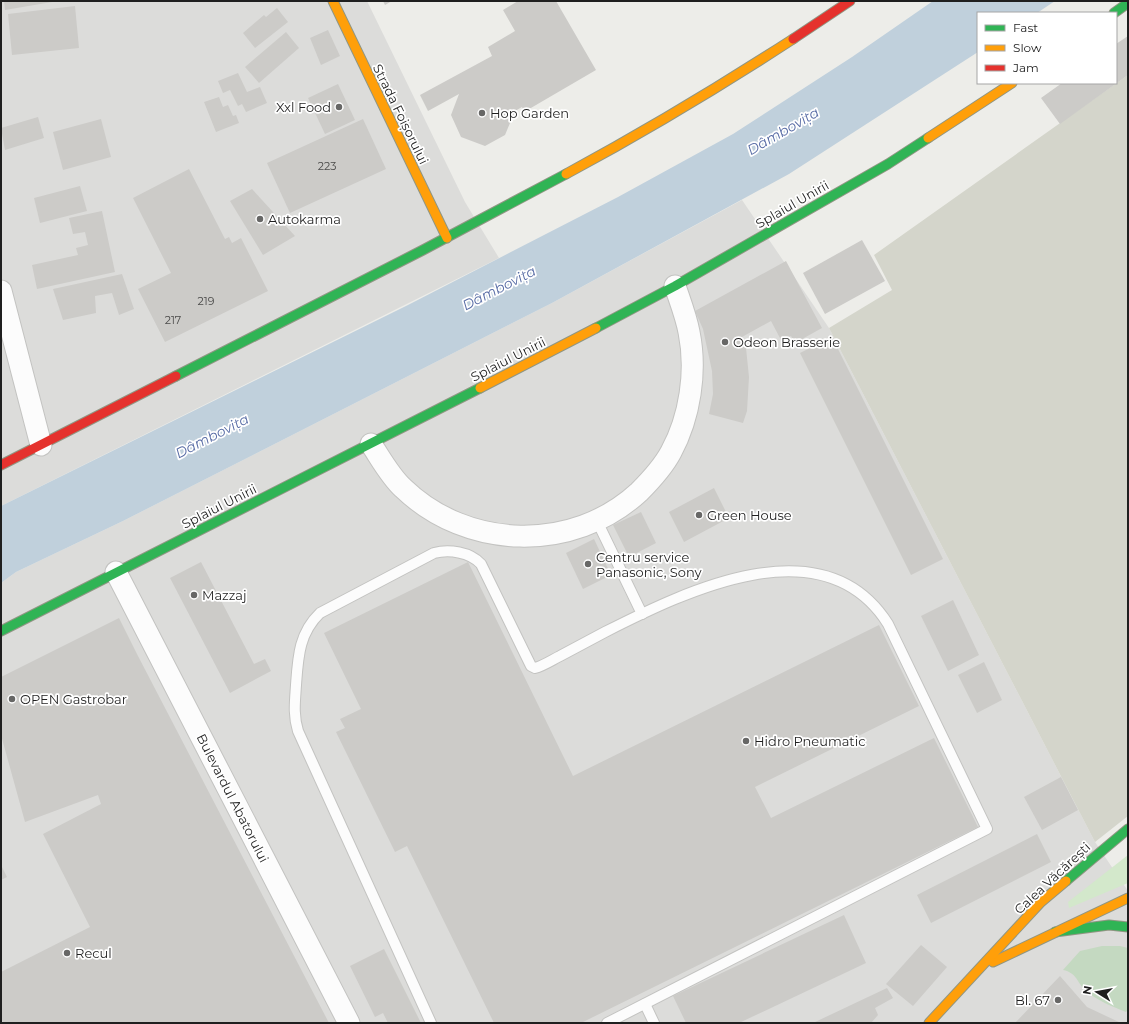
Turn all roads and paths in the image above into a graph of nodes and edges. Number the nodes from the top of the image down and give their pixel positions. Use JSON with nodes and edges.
{"nodes":[{"id":1,"x":333,"y":1,"type":"edge"},
{"id":2,"x":850,"y":1,"type":"edge"},
{"id":3,"x":1128,"y":3,"type":"edge"},
{"id":4,"x":1115,"y":12,"type":"edge"},
{"id":5,"x":1010,"y":84,"type":"edge"},
{"id":6,"x":447,"y":238,"type":"junction"},
{"id":7,"x":675,"y":286,"type":"junction"},
{"id":8,"x":1,"y":291,"type":"edge"},
{"id":9,"x":371,"y":444,"type":"junction"},
{"id":10,"x":41,"y":445,"type":"junction"},
{"id":11,"x":1,"y":465,"type":"edge"},
{"id":12,"x":597,"y":520,"type":"junction"},
{"id":13,"x":116,"y":572,"type":"junction"},
{"id":14,"x":642,"y":614,"type":"junction"},
{"id":15,"x":1,"y":631,"type":"edge"},
{"id":16,"x":1128,"y":829,"type":"edge"},
{"id":17,"x":1128,"y":898,"type":"edge"},
{"id":18,"x":1128,"y":927,"type":"edge"},
{"id":19,"x":1055,"y":932,"type":"junction"},
{"id":20,"x":981,"y":968,"type":"junction"},
{"id":21,"x":645,"y":1004,"type":"junction"},
{"id":22,"x":349,"y":1023,"type":"edge"},
{"id":23,"x":431,"y":1023,"type":"edge"},
{"id":24,"x":608,"y":1023,"type":"edge"},
{"id":25,"x":654,"y":1023,"type":"edge"},
{"id":26,"x":929,"y":1023,"type":"edge"}],
"edges":[{"from":1,"to":6,"type":"main road","name":"Strada Foișorului"},
{"from":2,"to":6,"type":"main road"},
{"from":3,"to":4,"type":"main road"},
{"from":5,"to":7,"type":"main road","name":"Splaiul Unirii"},
{"from":6,"to":10,"type":"main road"},
{"from":7,"to":9,"type":"main road","name":"Splaiul Unirii"},
{"from":7,"to":12,"type":"street"},
{"from":8,"to":10,"type":"street"},
{"from":9,"to":12,"type":"street"},
{"from":9,"to":13,"type":"main road","name":"Splaiul Unirii"},
{"from":10,"to":11,"type":"main road"},
{"from":12,"to":14,"type":"lane"},
{"from":13,"to":15,"type":"main road","name":"Splaiul Unirii"},
{"from":13,"to":22,"type":"street","name":"Bulevardul Abatorului"},
{"from":14,"to":21,"type":"lane"},
{"from":14,"to":23,"type":"lane"},
{"from":16,"to":20,"type":"main road","name":"Calea Văcărești"},
{"from":17,"to":19,"type":"main road","name":"Calea Văcărești"},
{"from":18,"to":19,"type":"main road"},
{"from":19,"to":20,"type":"main road","name":"Calea Văcărești"},
{"from":20,"to":26,"type":"main road","name":"Calea Văcărești"},
{"from":21,"to":24,"type":"lane"},
{"from":21,"to":25,"type":"lane"}]}
